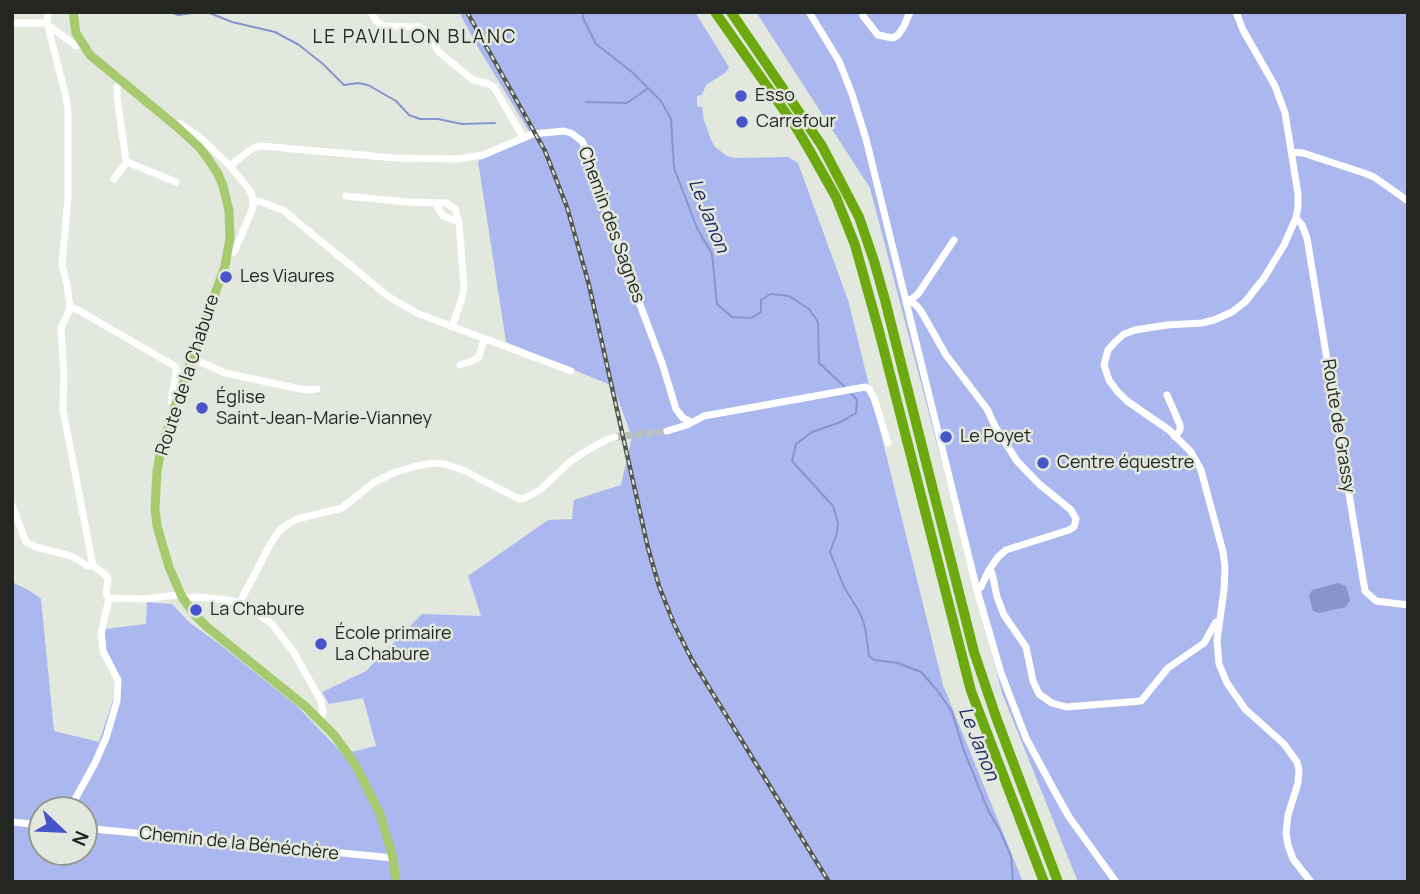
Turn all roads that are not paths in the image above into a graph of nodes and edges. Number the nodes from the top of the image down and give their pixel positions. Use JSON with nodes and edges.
{"nodes":[{"id":1,"x":48,"y":12,"type":"edge"},
{"id":2,"x":74,"y":12,"type":"edge"},
{"id":3,"x":371,"y":12,"type":"edge"},
{"id":4,"x":715,"y":12,"type":"edge"},
{"id":5,"x":731,"y":12,"type":"edge"},
{"id":6,"x":809,"y":12,"type":"edge"},
{"id":7,"x":909,"y":12,"type":"edge"},
{"id":8,"x":1236,"y":12,"type":"edge"},
{"id":9,"x":863,"y":16,"type":"dead end"},
{"id":10,"x":12,"y":23,"type":"edge"},
{"id":11,"x":47,"y":23,"type":"junction"},
{"id":12,"x":82,"y":44,"type":"junction"},
{"id":13,"x":121,"y":81,"type":"junction"},
{"id":14,"x":176,"y":126,"type":"junction"},
{"id":15,"x":523,"y":137,"type":"junction"},
{"id":16,"x":1292,"y":152,"type":"junction"},
{"id":17,"x":127,"y":162,"type":"junction"},
{"id":18,"x":230,"y":166,"type":"junction"},
{"id":19,"x":114,"y":179,"type":"dead end"},
{"id":20,"x":176,"y":181,"type":"dead end"},
{"id":21,"x":346,"y":196,"type":"dead end"},
{"id":22,"x":253,"y":201,"type":"junction"},
{"id":23,"x":1408,"y":201,"type":"edge"},
{"id":24,"x":435,"y":203,"type":"junction"},
{"id":25,"x":1296,"y":218,"type":"junction"},
{"id":26,"x":459,"y":222,"type":"junction"},
{"id":27,"x":954,"y":240,"type":"dead end"},
{"id":28,"x":227,"y":253,"type":"junction"},
{"id":29,"x":908,"y":301,"type":"junction"},
{"id":30,"x":70,"y":308,"type":"junction"},
{"id":31,"x":452,"y":327,"type":"junction"},
{"id":32,"x":484,"y":339,"type":"junction"},
{"id":33,"x":192,"y":358,"type":"junction"},
{"id":34,"x":460,"y":365,"type":"dead end"},
{"id":35,"x":571,"y":371,"type":"dead end"},
{"id":36,"x":317,"y":389,"type":"dead end"},
{"id":37,"x":1167,"y":395,"type":"dead end"},
{"id":38,"x":176,"y":403,"type":"junction"},
{"id":39,"x":691,"y":422,"type":"junction"},
{"id":40,"x":667,"y":431,"type":"tunnel mouth"},
{"id":41,"x":615,"y":437,"type":"tunnel mouth"},
{"id":42,"x":1175,"y":437,"type":"junction"},
{"id":43,"x":888,"y":443,"type":"dead end"},
{"id":44,"x":12,"y":505,"type":"edge"},
{"id":45,"x":93,"y":566,"type":"junction"},
{"id":46,"x":989,"y":570,"type":"junction"},
{"id":47,"x":977,"y":590,"type":"junction"},
{"id":48,"x":182,"y":597,"type":"junction"},
{"id":49,"x":109,"y":598,"type":"junction"},
{"id":50,"x":240,"y":602,"type":"junction"},
{"id":51,"x":1408,"y":605,"type":"edge"},
{"id":52,"x":1220,"y":621,"type":"junction"},
{"id":53,"x":319,"y":720,"type":"junction"},
{"id":54,"x":77,"y":796,"type":"edge"},
{"id":55,"x":98,"y":829,"type":"edge"},
{"id":56,"x":393,"y":858,"type":"junction"},
{"id":57,"x":396,"y":882,"type":"edge"},
{"id":58,"x":1044,"y":882,"type":"edge"},
{"id":59,"x":1058,"y":882,"type":"edge"},
{"id":60,"x":1116,"y":882,"type":"edge"},
{"id":61,"x":1311,"y":882,"type":"edge"}],
"edges":[{"from":1,"to":11,"type":"street"},
{"from":2,"to":12,"type":"main road"},
{"from":3,"to":15,"type":"street"},
{"from":4,"to":58,"type":"highway"},
{"from":5,"to":59,"type":"highway"},
{"from":6,"to":29,"type":"street"},
{"from":7,"to":9,"type":"street"},
{"from":8,"to":16,"type":"street"},
{"from":10,"to":11,"type":"street"},
{"from":11,"to":12,"type":"street"},
{"from":11,"to":30,"type":"street"},
{"from":12,"to":13,"type":"main road","name":"Route de la Chabure"},
{"from":13,"to":14,"type":"main road","name":"Route de la Chabure"},
{"from":13,"to":17,"type":"street"},
{"from":14,"to":18,"type":"street"},
{"from":14,"to":28,"type":"main road","name":"Route de la Chabure"},
{"from":15,"to":18,"type":"street","name":"Chemin des Sagnes"},
{"from":15,"to":39,"type":"street","name":"Chemin des Sagnes"},
{"from":16,"to":23,"type":"street"},
{"from":16,"to":25,"type":"street"},
{"from":17,"to":19,"type":"street"},
{"from":17,"to":20,"type":"street"},
{"from":18,"to":22,"type":"street"},
{"from":21,"to":24,"type":"street"},
{"from":22,"to":28,"type":"street"},
{"from":22,"to":31,"type":"street"},
{"from":24,"to":26,"type":"street"},
{"from":24,"to":26,"type":"street"},
{"from":25,"to":42,"type":"street"},
{"from":25,"to":51,"type":"street","name":"Route de Grassy"},
{"from":26,"to":31,"type":"street"},
{"from":27,"to":29,"type":"street"},
{"from":28,"to":33,"type":"main road","name":"Route de la Chabure"},
{"from":29,"to":46,"type":"street"},
{"from":29,"to":47,"type":"street"},
{"from":30,"to":38,"type":"street"},
{"from":30,"to":45,"type":"street"},
{"from":31,"to":32,"type":"street"},
{"from":32,"to":34,"type":"street"},
{"from":32,"to":35,"type":"street"},
{"from":33,"to":36,"type":"street"},
{"from":33,"to":38,"type":"main road","name":"Route de la Chabure"},
{"from":37,"to":42,"type":"street"},
{"from":38,"to":48,"type":"main road","name":"Route de la Chabure"},
{"from":39,"to":40,"type":"street"},
{"from":39,"to":43,"type":"street"},
{"from":41,"to":50,"type":"street"},
{"from":42,"to":52,"type":"street"},
{"from":44,"to":45,"type":"street"},
{"from":45,"to":49,"type":"street"},
{"from":46,"to":47,"type":"street"},
{"from":46,"to":52,"type":"street"},
{"from":47,"to":60,"type":"street"},
{"from":48,"to":49,"type":"street"},
{"from":48,"to":50,"type":"street"},
{"from":48,"to":53,"type":"main road","name":"Route de la Chabure"},
{"from":49,"to":54,"type":"street"},
{"from":50,"to":53,"type":"street"},
{"from":52,"to":61,"type":"street"},
{"from":53,"to":56,"type":"main road","name":"Route de la Chabure"},
{"from":55,"to":56,"type":"street","name":"Chemin de la Bénéchère"},
{"from":56,"to":57,"type":"main road","name":"Route de la Chabure"}]}
